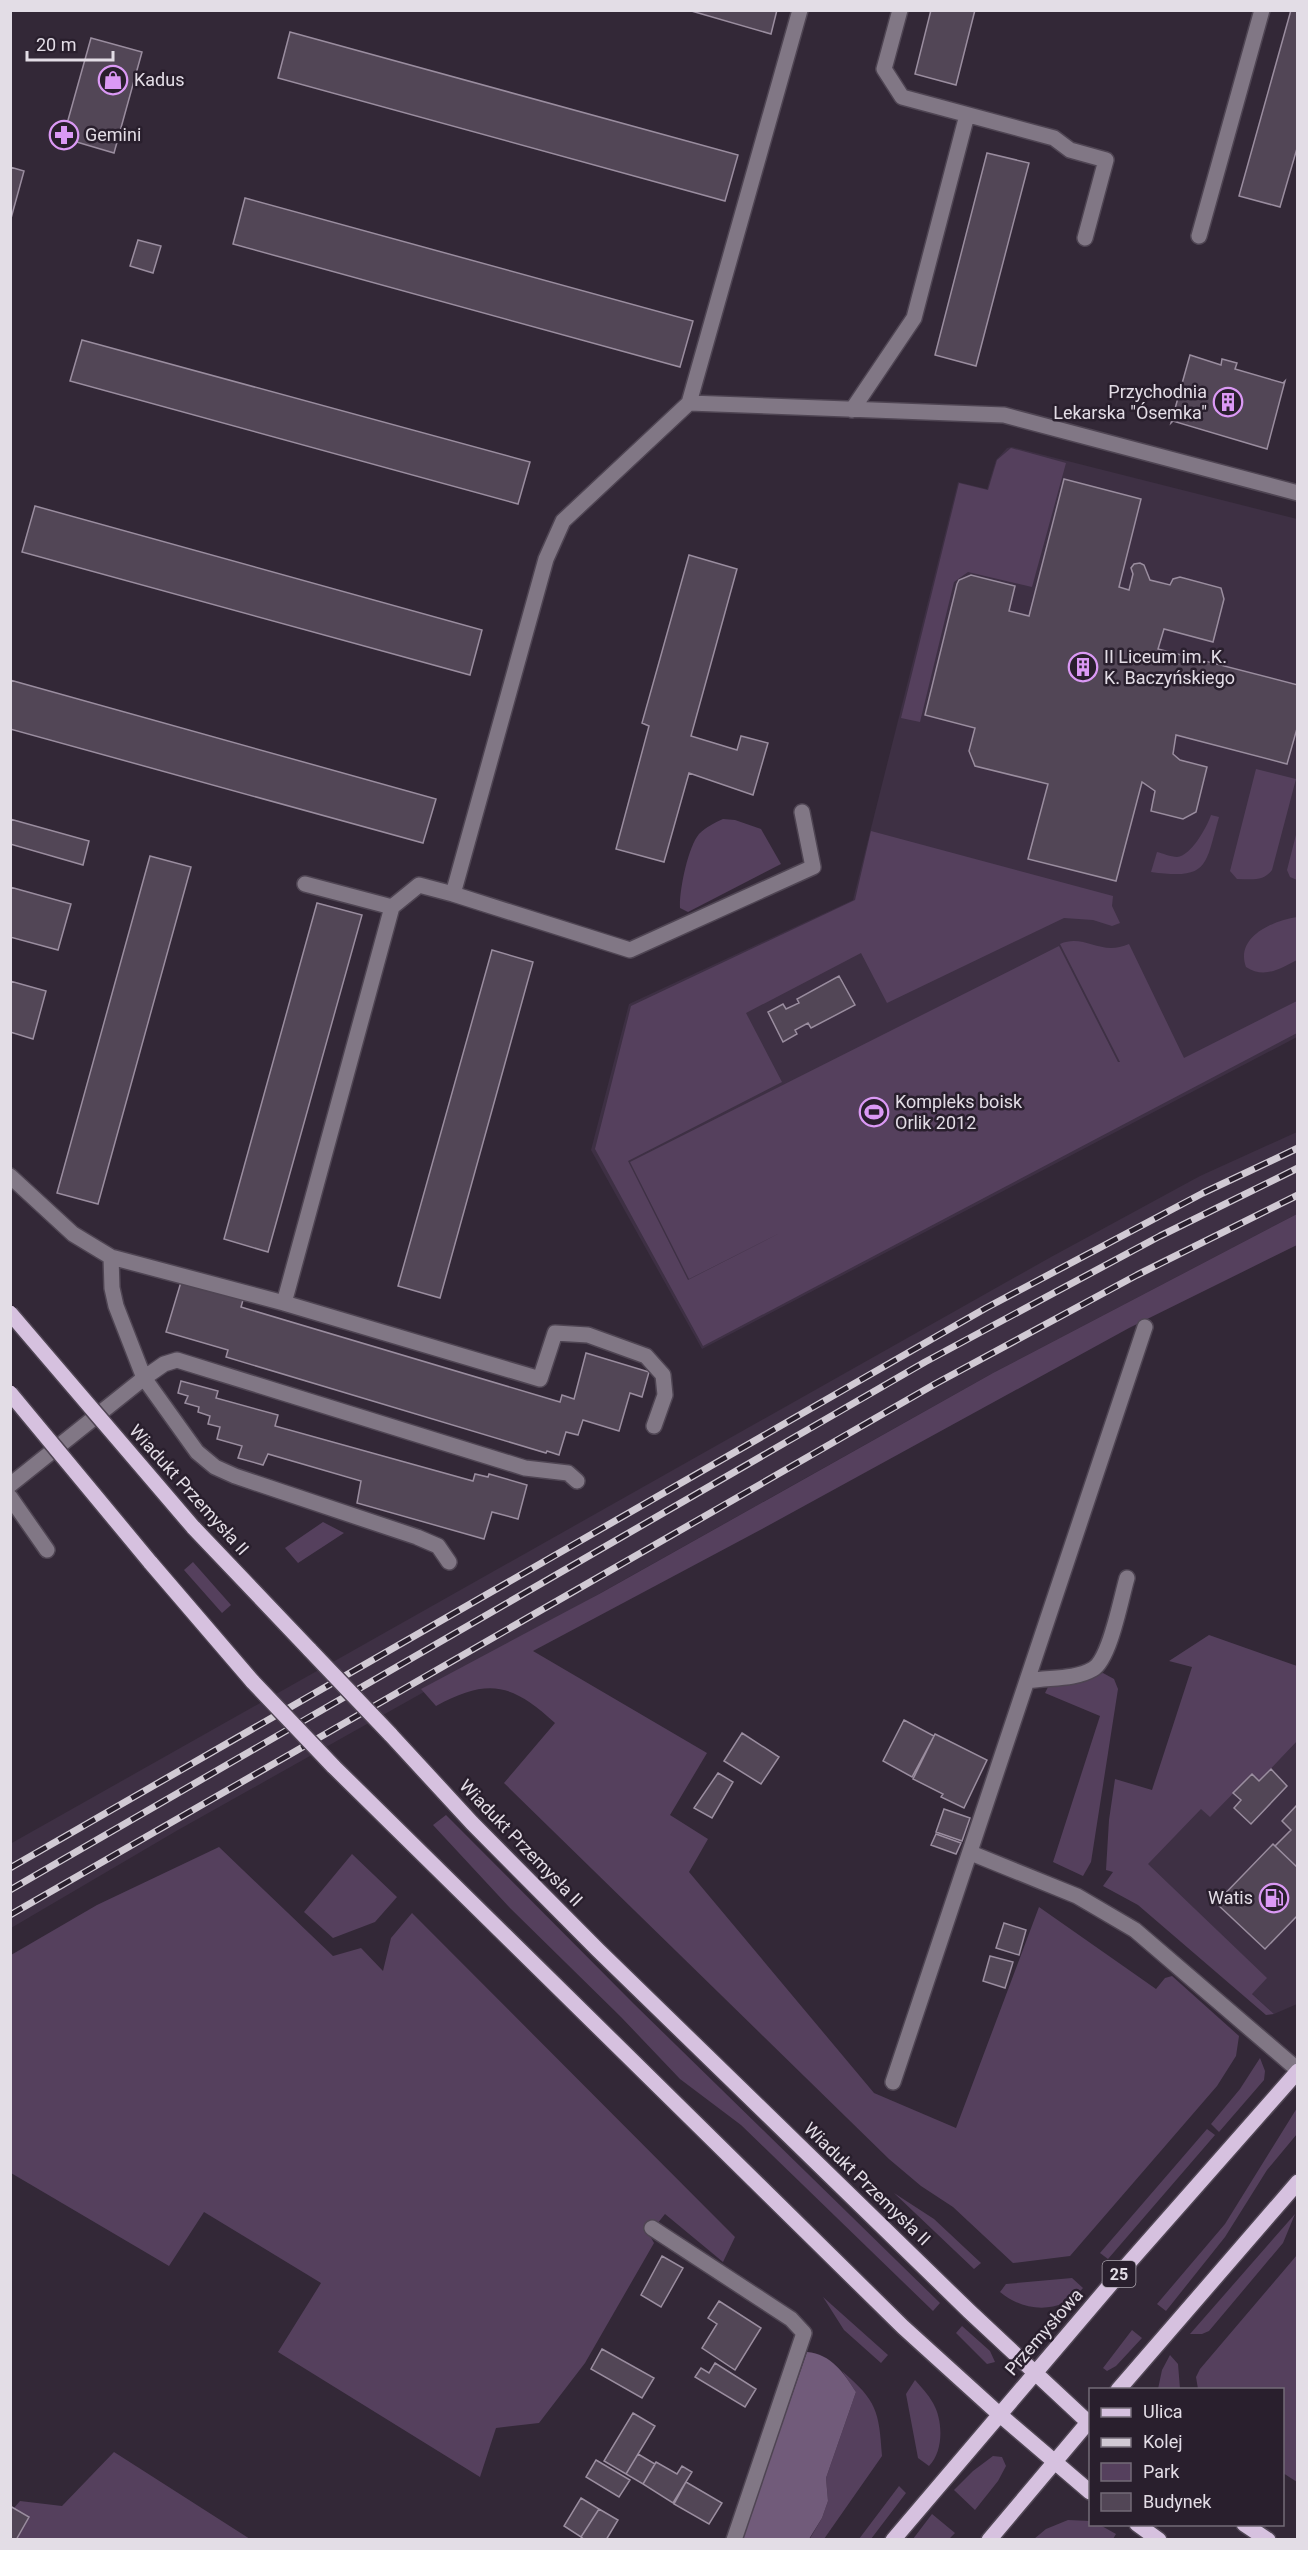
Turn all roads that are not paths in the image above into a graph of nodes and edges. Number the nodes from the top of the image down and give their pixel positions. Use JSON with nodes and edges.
{"nodes":[{"id":1,"x":800,"y":10,"type":"edge"},
{"id":2,"x":900,"y":10,"type":"edge"},
{"id":3,"x":1262,"y":10,"type":"edge"},
{"id":4,"x":967,"y":115,"type":"junction"},
{"id":5,"x":1199,"y":236,"type":"dead end"},
{"id":6,"x":1085,"y":238,"type":"dead end"},
{"id":7,"x":689,"y":403,"type":"junction"},
{"id":8,"x":852,"y":410,"type":"junction"},
{"id":9,"x":1298,"y":493,"type":"edge"},
{"id":10,"x":802,"y":812,"type":"dead end"},
{"id":11,"x":305,"y":884,"type":"dead end"},
{"id":12,"x":453,"y":894,"type":"junction"},
{"id":13,"x":392,"y":907,"type":"junction"},
{"id":14,"x":10,"y":1176,"type":"edge"},
{"id":15,"x":111,"y":1257,"type":"junction"},
{"id":16,"x":284,"y":1303,"type":"junction"},
{"id":17,"x":10,"y":1313,"type":"edge"},
{"id":18,"x":1145,"y":1327,"type":"dead end"},
{"id":19,"x":144,"y":1378,"type":"junction"},
{"id":20,"x":10,"y":1393,"type":"edge"},
{"id":21,"x":654,"y":1426,"type":"dead end"},
{"id":22,"x":577,"y":1481,"type":"dead end"},
{"id":23,"x":10,"y":1485,"type":"edge"},
{"id":24,"x":10,"y":1497,"type":"edge"},
{"id":25,"x":47,"y":1550,"type":"dead end"},
{"id":26,"x":449,"y":1563,"type":"dead end"},
{"id":27,"x":1127,"y":1578,"type":"dead end"},
{"id":28,"x":1028,"y":1681,"type":"junction"},
{"id":29,"x":971,"y":1853,"type":"junction"},
{"id":30,"x":1298,"y":2071,"type":"edge"},
{"id":31,"x":893,"y":2082,"type":"dead end"},
{"id":32,"x":1298,"y":2182,"type":"edge"},
{"id":33,"x":652,"y":2228,"type":"dead end"},
{"id":34,"x":1034,"y":2373,"type":"junction"},
{"id":35,"x":1120,"y":2388,"type":"edge"},
{"id":36,"x":999,"y":2414,"type":"junction"},
{"id":37,"x":1089,"y":2421,"type":"edge"},
{"id":38,"x":1089,"y":2423,"type":"edge"},
{"id":39,"x":1055,"y":2463,"type":"junction"},
{"id":40,"x":1089,"y":2491,"type":"edge"},
{"id":41,"x":1140,"y":2526,"type":"edge"},
{"id":42,"x":1248,"y":2526,"type":"edge"},
{"id":43,"x":734,"y":2540,"type":"edge"},
{"id":44,"x":893,"y":2540,"type":"edge"},
{"id":45,"x":989,"y":2540,"type":"edge"},
{"id":46,"x":1159,"y":2540,"type":"edge"},
{"id":47,"x":1268,"y":2540,"type":"edge"}],
"edges":[{"from":1,"to":7,"type":"lane"},
{"from":2,"to":4,"type":"lane"},
{"from":3,"to":5,"type":"lane"},
{"from":4,"to":6,"type":"lane"},
{"from":4,"to":8,"type":"lane"},
{"from":7,"to":8,"type":"lane"},
{"from":7,"to":12,"type":"lane"},
{"from":8,"to":9,"type":"lane"},
{"from":10,"to":12,"type":"lane"},
{"from":11,"to":13,"type":"lane"},
{"from":12,"to":13,"type":"lane"},
{"from":13,"to":16,"type":"lane"},
{"from":14,"to":15,"type":"lane"},
{"from":15,"to":16,"type":"lane"},
{"from":15,"to":19,"type":"lane"},
{"from":16,"to":21,"type":"lane"},
{"from":17,"to":34,"type":"main road","name":"Wiadukt Przemysła II","bridge":true},
{"from":18,"to":28,"type":"lane"},
{"from":19,"to":22,"type":"lane"},
{"from":19,"to":23,"type":"lane"},
{"from":19,"to":26,"type":"lane"},
{"from":20,"to":36,"type":"main road","bridge":true},
{"from":24,"to":25,"type":"lane"},
{"from":27,"to":28,"type":"lane"},
{"from":28,"to":29,"type":"lane"},
{"from":29,"to":30,"type":"lane"},
{"from":29,"to":31,"type":"lane"},
{"from":30,"to":34,"type":"main road","name":"Przemysłowa","number":"25"},
{"from":32,"to":35,"type":"main road"},
{"from":33,"to":43,"type":"lane"},
{"from":34,"to":36,"type":"main road","name":"Przemysłowa","number":"25"},
{"from":34,"to":37,"type":"main road","name":"Wiadukt Przemysła II"},
{"from":36,"to":39,"type":"main road"},
{"from":36,"to":44,"type":"main road","name":"Przemysłowa","number":"25"},
{"from":38,"to":39,"type":"main road"},
{"from":39,"to":40,"type":"main road"},
{"from":39,"to":45,"type":"main road"},
{"from":41,"to":46,"type":"main road"},
{"from":42,"to":47,"type":"main road"}]}
